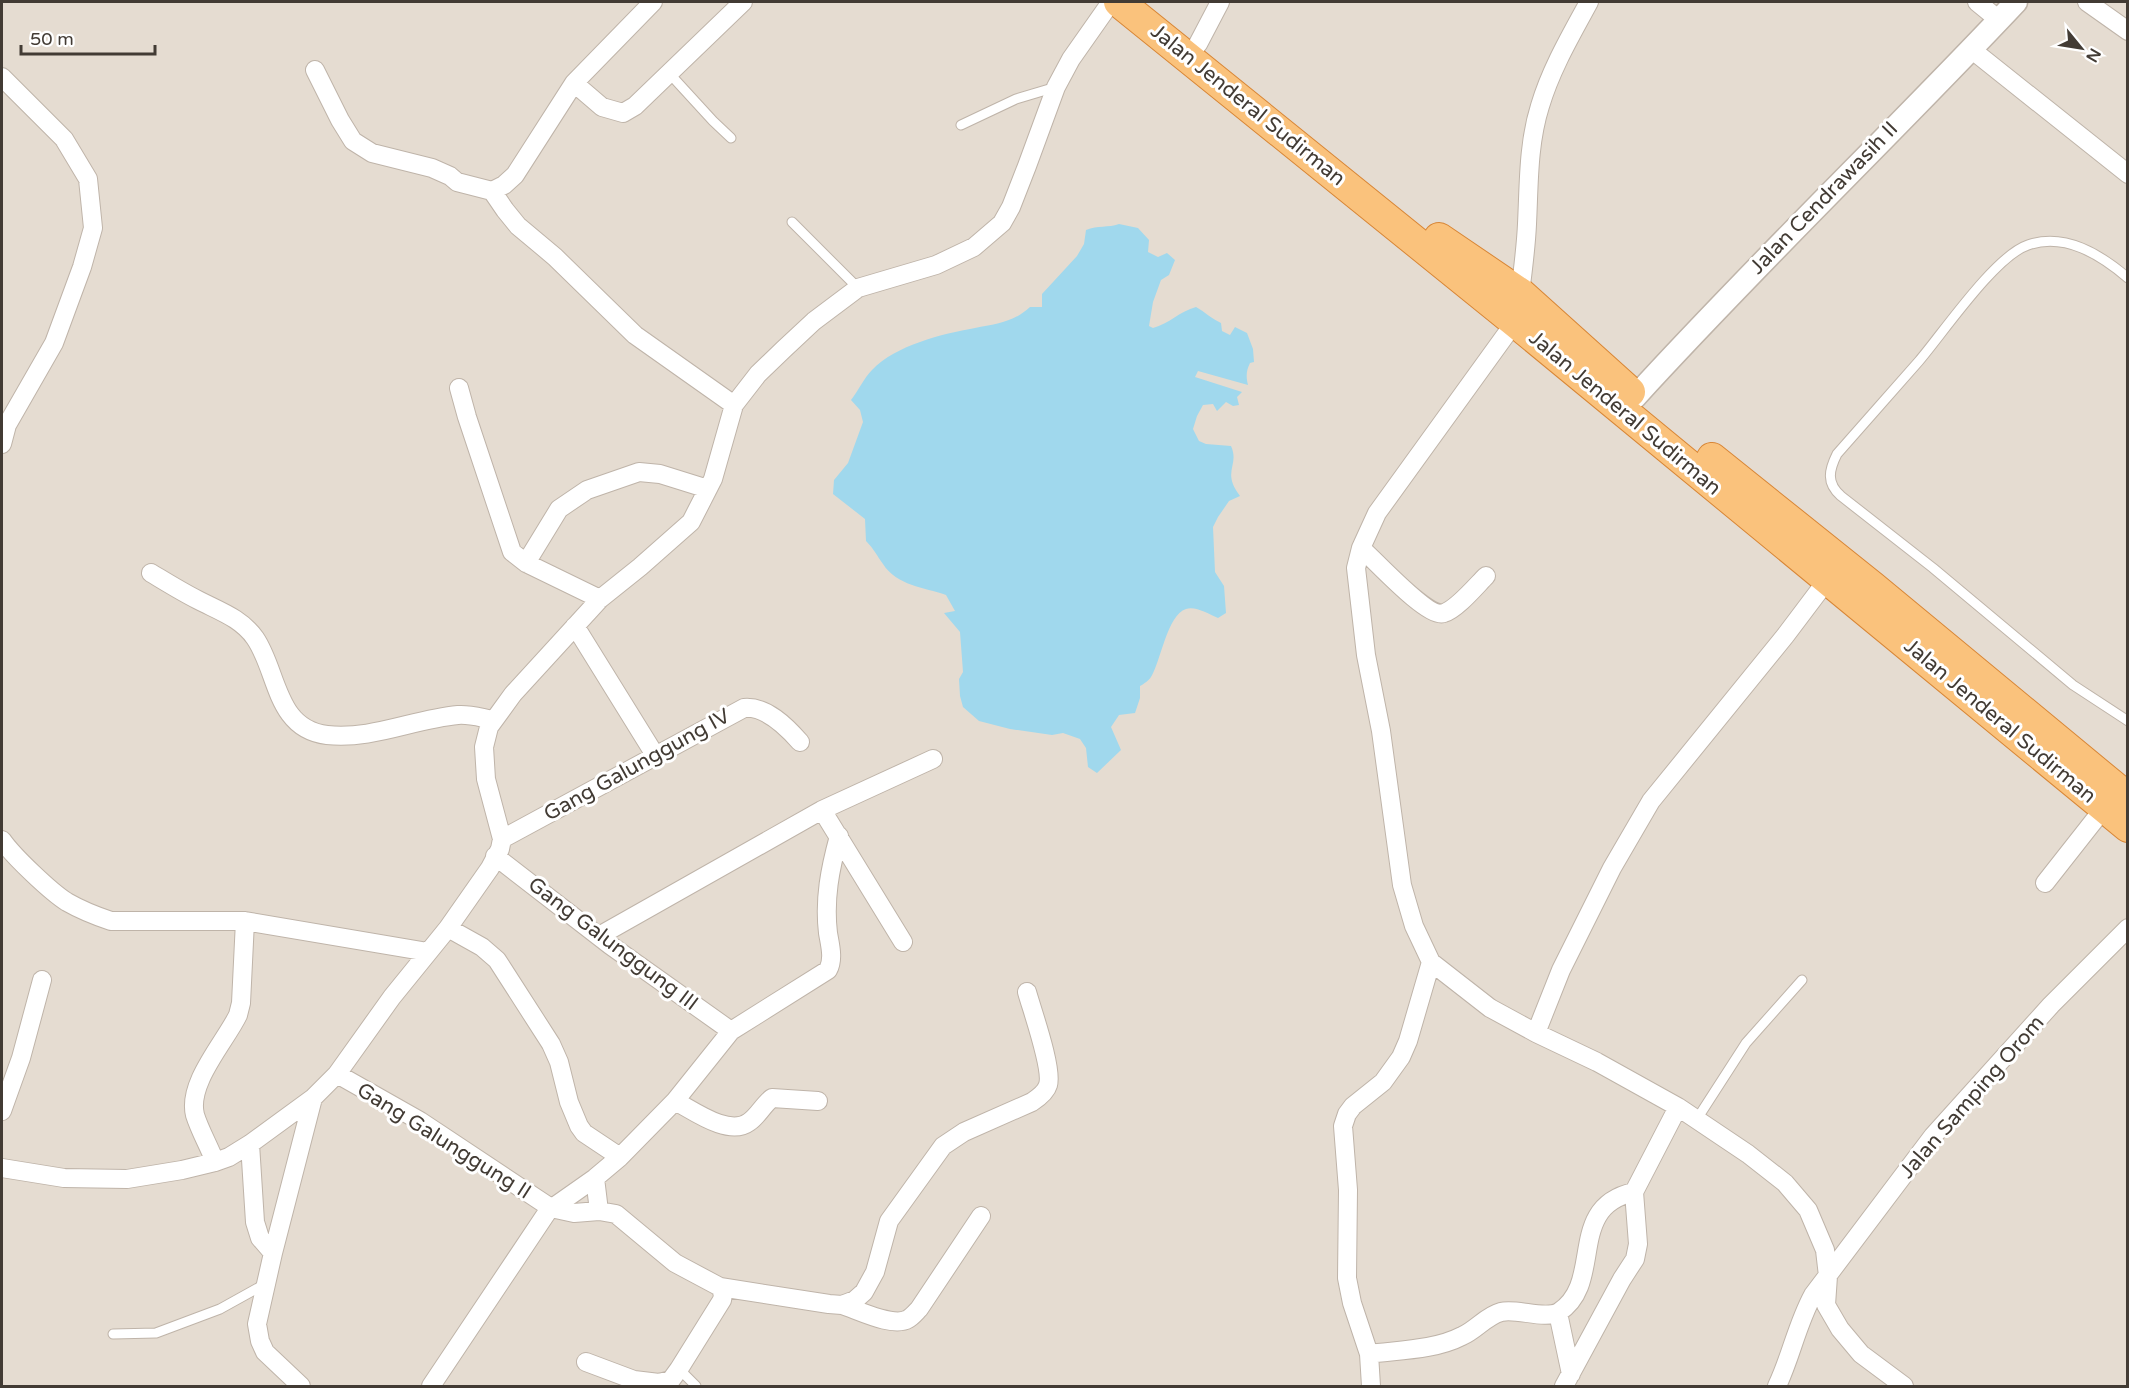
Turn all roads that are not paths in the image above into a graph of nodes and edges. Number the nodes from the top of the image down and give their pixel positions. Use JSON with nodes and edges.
{"nodes":[{"id":1,"x":653,"y":2,"type":"edge"},
{"id":2,"x":743,"y":2,"type":"edge"},
{"id":3,"x":1111,"y":2,"type":"edge"},
{"id":4,"x":1119,"y":2,"type":"edge"},
{"id":5,"x":1149,"y":2,"type":"edge"},
{"id":6,"x":1220,"y":2,"type":"edge"},
{"id":7,"x":1588,"y":2,"type":"edge"},
{"id":8,"x":1977,"y":2,"type":"edge"},
{"id":9,"x":2016,"y":2,"type":"edge"},
{"id":10,"x":2087,"y":2,"type":"edge"},
{"id":11,"x":1999,"y":20,"type":"junction"},
{"id":12,"x":2127,"y":31,"type":"edge"},
{"id":13,"x":1198,"y":45,"type":"junction"},
{"id":14,"x":1971,"y":49,"type":"junction"},
{"id":15,"x":315,"y":70,"type":"dead end"},
{"id":16,"x":669,"y":73,"type":"junction"},
{"id":17,"x":2,"y":77,"type":"edge"},
{"id":18,"x":574,"y":83,"type":"junction"},
{"id":19,"x":1056,"y":87,"type":"junction"},
{"id":20,"x":961,"y":125,"type":"dead end"},
{"id":21,"x":731,"y":138,"type":"dead end"},
{"id":22,"x":2127,"y":174,"type":"edge"},
{"id":23,"x":492,"y":191,"type":"junction"},
{"id":24,"x":792,"y":222,"type":"dead end"},
{"id":25,"x":1432,"y":243,"type":"junction"},
{"id":26,"x":2127,"y":278,"type":"edge"},
{"id":27,"x":858,"y":288,"type":"junction"},
{"id":28,"x":1520,"y":293,"type":"junction"},
{"id":29,"x":1515,"y":322,"type":"junction"},
{"id":30,"x":459,"y":388,"type":"dead end"},
{"id":31,"x":1635,"y":397,"type":"junction"},
{"id":32,"x":734,"y":405,"type":"junction"},
{"id":33,"x":2,"y":444,"type":"edge"},
{"id":34,"x":708,"y":489,"type":"junction"},
{"id":35,"x":1361,"y":548,"type":"junction"},
{"id":36,"x":526,"y":563,"type":"junction"},
{"id":37,"x":151,"y":573,"type":"dead end"},
{"id":38,"x":1486,"y":576,"type":"dead end"},
{"id":39,"x":1828,"y":579,"type":"junction"},
{"id":40,"x":600,"y":599,"type":"junction"},
{"id":41,"x":575,"y":626,"type":"junction"},
{"id":42,"x":494,"y":720,"type":"junction"},
{"id":43,"x":2127,"y":721,"type":"edge"},
{"id":44,"x":800,"y":742,"type":"dead end"},
{"id":45,"x":655,"y":755,"type":"junction"},
{"id":46,"x":933,"y":759,"type":"dead end"},
{"id":47,"x":2118,"y":794,"type":"edge"},
{"id":48,"x":822,"y":810,"type":"junction"},
{"id":49,"x":2127,"y":827,"type":"edge"},
{"id":50,"x":839,"y":836,"type":"junction"},
{"id":51,"x":502,"y":839,"type":"junction"},
{"id":52,"x":2,"y":840,"type":"edge"},
{"id":53,"x":495,"y":856,"type":"junction"},
{"id":54,"x":2045,"y":883,"type":"dead end"},
{"id":55,"x":245,"y":921,"type":"junction"},
{"id":56,"x":448,"y":928,"type":"junction"},
{"id":57,"x":2127,"y":928,"type":"edge"},
{"id":58,"x":599,"y":936,"type":"junction"},
{"id":59,"x":903,"y":942,"type":"dead end"},
{"id":60,"x":428,"y":952,"type":"junction"},
{"id":61,"x":1431,"y":962,"type":"junction"},
{"id":62,"x":42,"y":980,"type":"dead end"},
{"id":63,"x":1802,"y":980,"type":"dead end"},
{"id":64,"x":1026,"y":992,"type":"dead end"},
{"id":65,"x":731,"y":1031,"type":"junction"},
{"id":66,"x":1536,"y":1033,"type":"junction"},
{"id":67,"x":337,"y":1074,"type":"junction"},
{"id":68,"x":313,"y":1098,"type":"junction"},
{"id":69,"x":675,"y":1101,"type":"junction"},
{"id":70,"x":818,"y":1101,"type":"dead end"},
{"id":71,"x":1678,"y":1107,"type":"junction"},
{"id":72,"x":2,"y":1111,"type":"edge"},
{"id":73,"x":1697,"y":1119,"type":"junction"},
{"id":74,"x":250,"y":1144,"type":"junction"},
{"id":75,"x":620,"y":1157,"type":"junction"},
{"id":76,"x":215,"y":1162,"type":"junction"},
{"id":77,"x":2,"y":1168,"type":"edge"},
{"id":78,"x":595,"y":1178,"type":"junction"},
{"id":79,"x":1634,"y":1192,"type":"junction"},
{"id":80,"x":551,"y":1208,"type":"junction"},
{"id":81,"x":599,"y":1211,"type":"junction"},
{"id":82,"x":981,"y":1216,"type":"dead end"},
{"id":83,"x":273,"y":1253,"type":"junction"},
{"id":84,"x":1828,"y":1276,"type":"junction"},
{"id":85,"x":266,"y":1284,"type":"junction"},
{"id":86,"x":720,"y":1287,"type":"junction"},
{"id":87,"x":842,"y":1305,"type":"junction"},
{"id":88,"x":1558,"y":1313,"type":"junction"},
{"id":89,"x":113,"y":1334,"type":"dead end"},
{"id":90,"x":1369,"y":1354,"type":"junction"},
{"id":91,"x":586,"y":1362,"type":"dead end"},
{"id":92,"x":680,"y":1369,"type":"junction"},
{"id":93,"x":1568,"y":1380,"type":"edge"},
{"id":94,"x":301,"y":1386,"type":"edge"},
{"id":95,"x":431,"y":1386,"type":"edge"},
{"id":96,"x":696,"y":1386,"type":"edge"},
{"id":97,"x":1371,"y":1386,"type":"edge"},
{"id":98,"x":1777,"y":1386,"type":"edge"},
{"id":99,"x":1904,"y":1386,"type":"edge"}],
"edges":[{"from":1,"to":18,"type":"street"},
{"from":2,"to":16,"type":"street"},
{"from":3,"to":19,"type":"street"},
{"from":4,"to":25,"type":"highway","name":"Jalan Jenderal Sudirman"},
{"from":5,"to":13,"type":"highway","name":"Jalan Jenderal Sudirman"},
{"from":6,"to":13,"type":"street"},
{"from":7,"to":28,"type":"street"},
{"from":8,"to":11,"type":"street"},
{"from":9,"to":11,"type":"street","name":"Jalan Cendrawasih II"},
{"from":10,"to":12,"type":"street"},
{"from":11,"to":14,"type":"street","name":"Jalan Cendrawasih II"},
{"from":13,"to":25,"type":"highway","name":"Jalan Jenderal Sudirman"},
{"from":14,"to":22,"type":"street"},
{"from":14,"to":31,"type":"street","name":"Jalan Cendrawasih II"},
{"from":15,"to":23,"type":"street"},
{"from":16,"to":18,"type":"street"},
{"from":16,"to":21,"type":"lane"},
{"from":17,"to":33,"type":"street"},
{"from":18,"to":23,"type":"street"},
{"from":19,"to":20,"type":"lane"},
{"from":19,"to":27,"type":"street"},
{"from":23,"to":32,"type":"street"},
{"from":24,"to":27,"type":"lane"},
{"from":25,"to":28,"type":"highway","name":"Jalan Jenderal Sudirman"},
{"from":25,"to":29,"type":"highway","name":"Jalan Jenderal Sudirman"},
{"from":26,"to":43,"type":"lane"},
{"from":27,"to":32,"type":"street"},
{"from":28,"to":31,"type":"highway","name":"Jalan Jenderal Sudirman"},
{"from":29,"to":35,"type":"street"},
{"from":29,"to":39,"type":"highway","name":"Jalan Jenderal Sudirman"},
{"from":30,"to":36,"type":"street"},
{"from":31,"to":47,"type":"highway","name":"Jalan Jenderal Sudirman"},
{"from":32,"to":34,"type":"street"},
{"from":34,"to":36,"type":"street"},
{"from":34,"to":40,"type":"street"},
{"from":35,"to":38,"type":"street"},
{"from":35,"to":61,"type":"street"},
{"from":36,"to":40,"type":"street"},
{"from":37,"to":42,"type":"street"},
{"from":39,"to":47,"type":"highway","name":"Jalan Jenderal Sudirman"},
{"from":39,"to":66,"type":"street"},
{"from":40,"to":41,"type":"street"},
{"from":41,"to":42,"type":"street"},
{"from":41,"to":45,"type":"street"},
{"from":42,"to":51,"type":"street"},
{"from":44,"to":45,"type":"street","name":"Gang Galunggung IV"},
{"from":45,"to":51,"type":"street","name":"Gang Galunggung IV"},
{"from":46,"to":48,"type":"street"},
{"from":47,"to":49,"type":"highway","name":"Jalan Jenderal Sudirman"},
{"from":47,"to":54,"type":"street"},
{"from":48,"to":50,"type":"street"},
{"from":48,"to":58,"type":"street"},
{"from":50,"to":59,"type":"street"},
{"from":50,"to":65,"type":"street"},
{"from":51,"to":53,"type":"street"},
{"from":52,"to":55,"type":"street"},
{"from":53,"to":56,"type":"street"},
{"from":53,"to":58,"type":"street","name":"Gang Galunggung III"},
{"from":55,"to":60,"type":"street"},
{"from":55,"to":76,"type":"street"},
{"from":56,"to":60,"type":"street"},
{"from":56,"to":75,"type":"street"},
{"from":57,"to":84,"type":"street","name":"Jalan Samping Orom"},
{"from":58,"to":65,"type":"street","name":"Gang Galunggung III"},
{"from":60,"to":67,"type":"street"},
{"from":61,"to":66,"type":"street"},
{"from":61,"to":90,"type":"street"},
{"from":62,"to":72,"type":"street"},
{"from":63,"to":73,"type":"lane"},
{"from":64,"to":87,"type":"street"},
{"from":65,"to":69,"type":"street"},
{"from":66,"to":71,"type":"street"},
{"from":67,"to":68,"type":"street"},
{"from":67,"to":80,"type":"street","name":"Gang Galunggung II"},
{"from":68,"to":74,"type":"street"},
{"from":68,"to":83,"type":"street"},
{"from":69,"to":70,"type":"street"},
{"from":69,"to":75,"type":"street"},
{"from":71,"to":73,"type":"street"},
{"from":71,"to":79,"type":"street"},
{"from":73,"to":84,"type":"street"},
{"from":74,"to":76,"type":"street"},
{"from":74,"to":83,"type":"street"},
{"from":75,"to":78,"type":"street"},
{"from":76,"to":77,"type":"street"},
{"from":78,"to":80,"type":"street"},
{"from":78,"to":81,"type":"street"},
{"from":79,"to":88,"type":"street"},
{"from":79,"to":93,"type":"street"},
{"from":80,"to":81,"type":"street"},
{"from":80,"to":95,"type":"street"},
{"from":81,"to":86,"type":"street"},
{"from":82,"to":87,"type":"street"},
{"from":83,"to":85,"type":"street"},
{"from":84,"to":98,"type":"street","name":"Jalan Samping Orom"},
{"from":84,"to":99,"type":"street"},
{"from":85,"to":89,"type":"lane"},
{"from":85,"to":94,"type":"street"},
{"from":86,"to":87,"type":"street"},
{"from":86,"to":92,"type":"street"},
{"from":88,"to":90,"type":"street"},
{"from":88,"to":93,"type":"street"},
{"from":90,"to":97,"type":"street"},
{"from":91,"to":92,"type":"street"},
{"from":92,"to":96,"type":"lane"}]}
